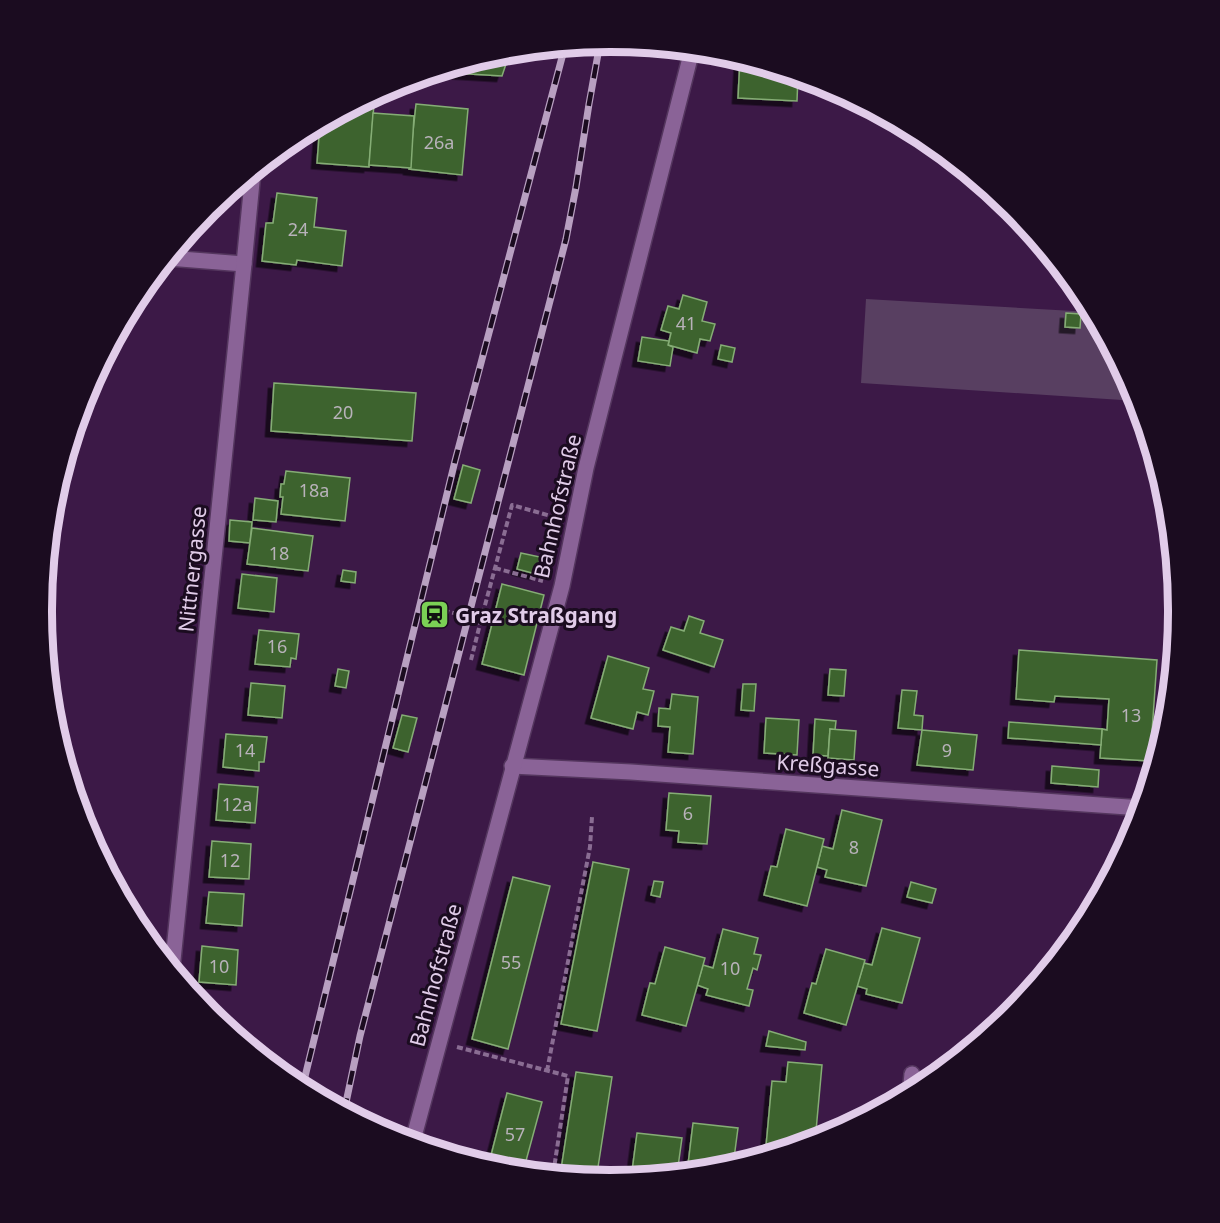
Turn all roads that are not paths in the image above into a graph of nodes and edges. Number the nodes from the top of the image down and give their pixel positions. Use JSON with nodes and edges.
{"nodes":[{"id":1,"x":690,"y":58,"type":"edge"},
{"id":2,"x":251,"y":184,"type":"edge"},
{"id":3,"x":178,"y":259,"type":"edge"},
{"id":4,"x":244,"y":264,"type":"junction"},
{"id":5,"x":512,"y":766,"type":"junction"},
{"id":6,"x":1132,"y":807,"type":"edge"},
{"id":7,"x":173,"y":959,"type":"edge"},
{"id":8,"x":912,"y":1074,"type":"dead end"},
{"id":9,"x":911,"y":1082,"type":"edge"},
{"id":10,"x":414,"y":1135,"type":"edge"}],
"edges":[{"from":1,"to":5,"type":"street","name":"Bahnhofstraße"},
{"from":2,"to":4,"type":"street","name":"Nittnergasse"},
{"from":3,"to":4,"type":"street"},
{"from":4,"to":7,"type":"street","name":"Nittnergasse"},
{"from":5,"to":6,"type":"street","name":"Kreßgasse"},
{"from":5,"to":10,"type":"street","name":"Bahnhofstraße"},
{"from":8,"to":9,"type":"street"}]}
